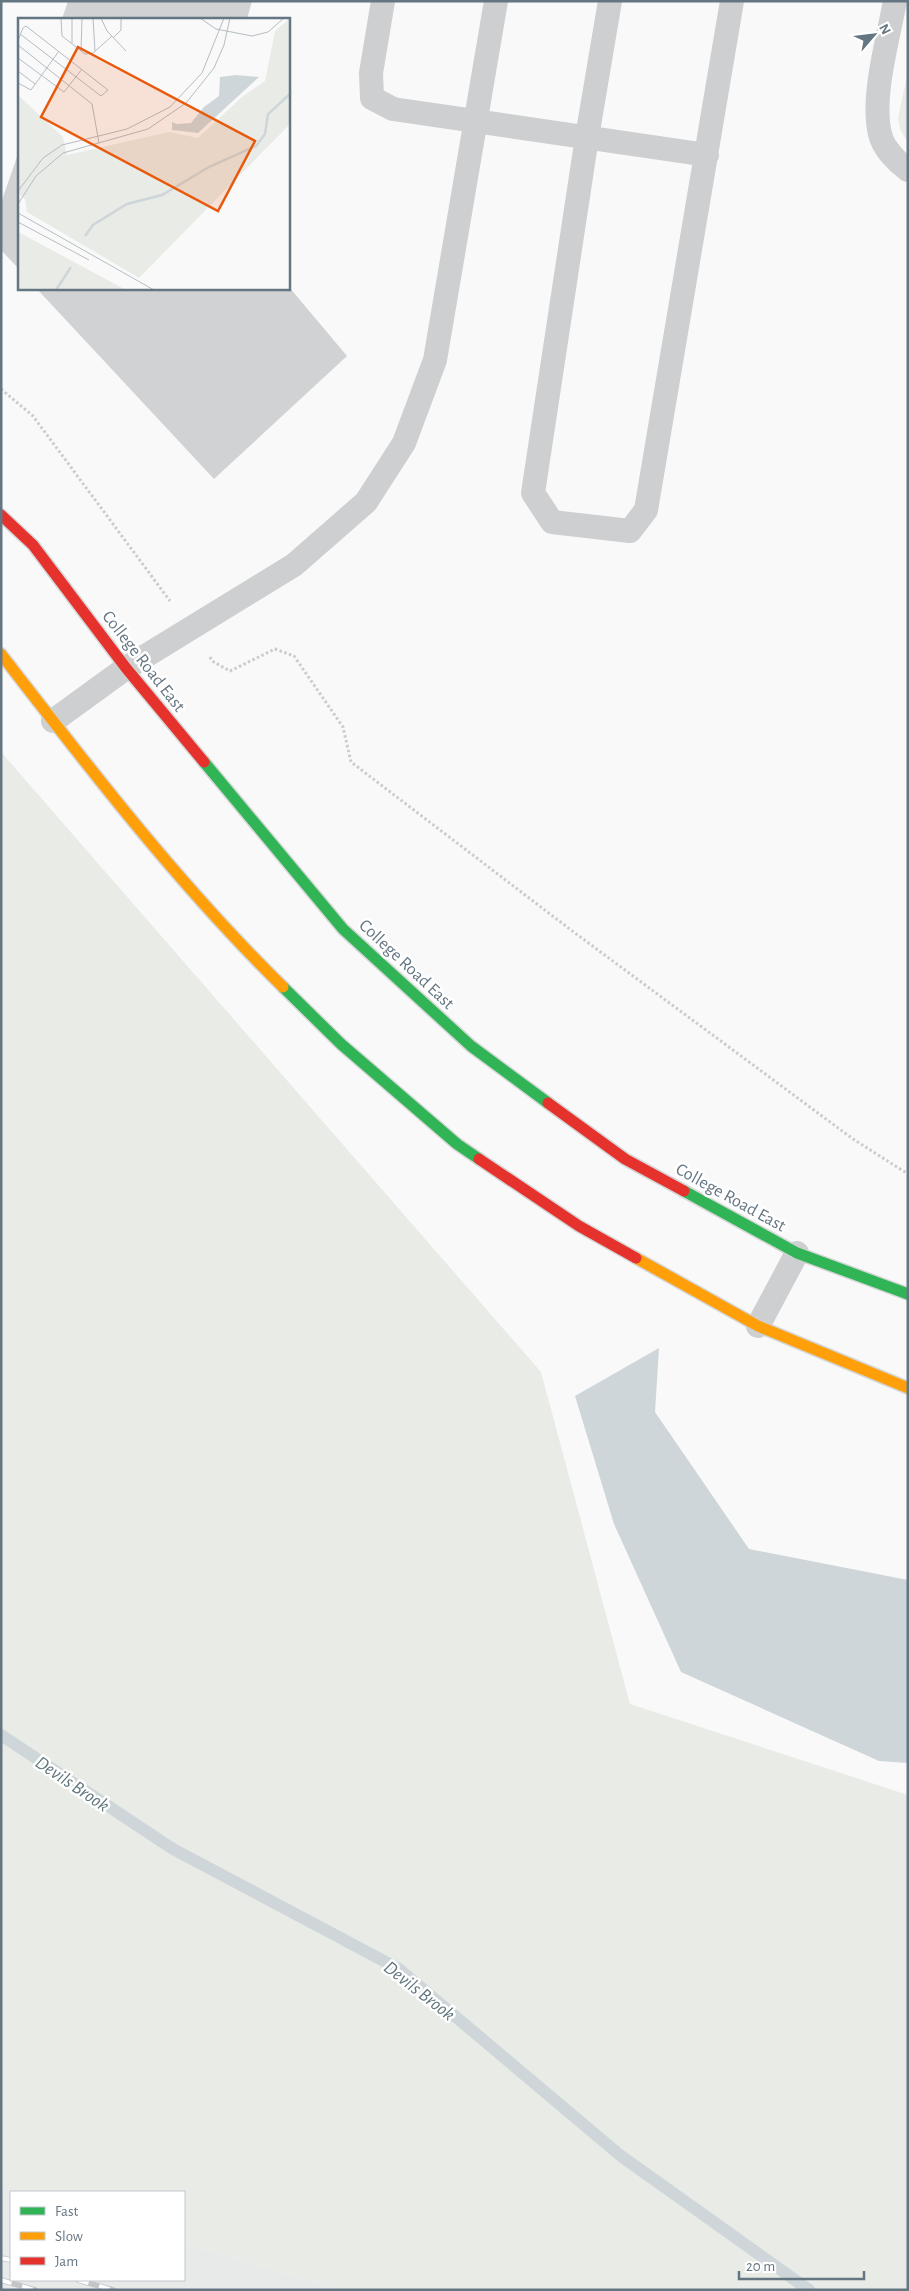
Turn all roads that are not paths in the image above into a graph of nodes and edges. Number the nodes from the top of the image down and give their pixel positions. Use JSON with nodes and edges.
{"nodes":[{"id":1,"x":383,"y":1,"type":"edge"},
{"id":2,"x":496,"y":1,"type":"edge"},
{"id":3,"x":610,"y":1,"type":"edge"},
{"id":4,"x":732,"y":1,"type":"edge"},
{"id":5,"x":895,"y":1,"type":"edge"},
{"id":6,"x":908,"y":38,"type":"edge"},
{"id":7,"x":887,"y":49,"type":"junction"},
{"id":8,"x":476,"y":121,"type":"junction"},
{"id":9,"x":587,"y":137,"type":"junction"},
{"id":10,"x":706,"y":155,"type":"junction"},
{"id":11,"x":908,"y":170,"type":"edge"},
{"id":12,"x":1,"y":515,"type":"edge"},
{"id":13,"x":1,"y":654,"type":"edge"},
{"id":14,"x":126,"y":668,"type":"junction"},
{"id":15,"x":53,"y":721,"type":"junction"},
{"id":16,"x":798,"y":1253,"type":"junction"},
{"id":17,"x":908,"y":1294,"type":"edge"},
{"id":18,"x":758,"y":1326,"type":"junction"},
{"id":19,"x":908,"y":1388,"type":"edge"}],
"edges":[{"from":1,"to":8,"type":"lane"},
{"from":2,"to":8,"type":"lane"},
{"from":3,"to":9,"type":"lane"},
{"from":4,"to":10,"type":"lane"},
{"from":5,"to":7,"type":"lane"},
{"from":6,"to":7,"type":"lane"},
{"from":7,"to":11,"type":"lane"},
{"from":8,"to":9,"type":"lane"},
{"from":8,"to":14,"type":"lane"},
{"from":9,"to":10,"type":"lane"},
{"from":9,"to":10,"type":"lane"},
{"from":12,"to":14,"type":"street","name":"College Road East"},
{"from":13,"to":15,"type":"street"},
{"from":14,"to":15,"type":"lane"},
{"from":14,"to":16,"type":"street","name":"College Road East"},
{"from":15,"to":18,"type":"street"},
{"from":16,"to":17,"type":"street","name":"College Road East"},
{"from":16,"to":18,"type":"lane"},
{"from":18,"to":19,"type":"street"}]}
